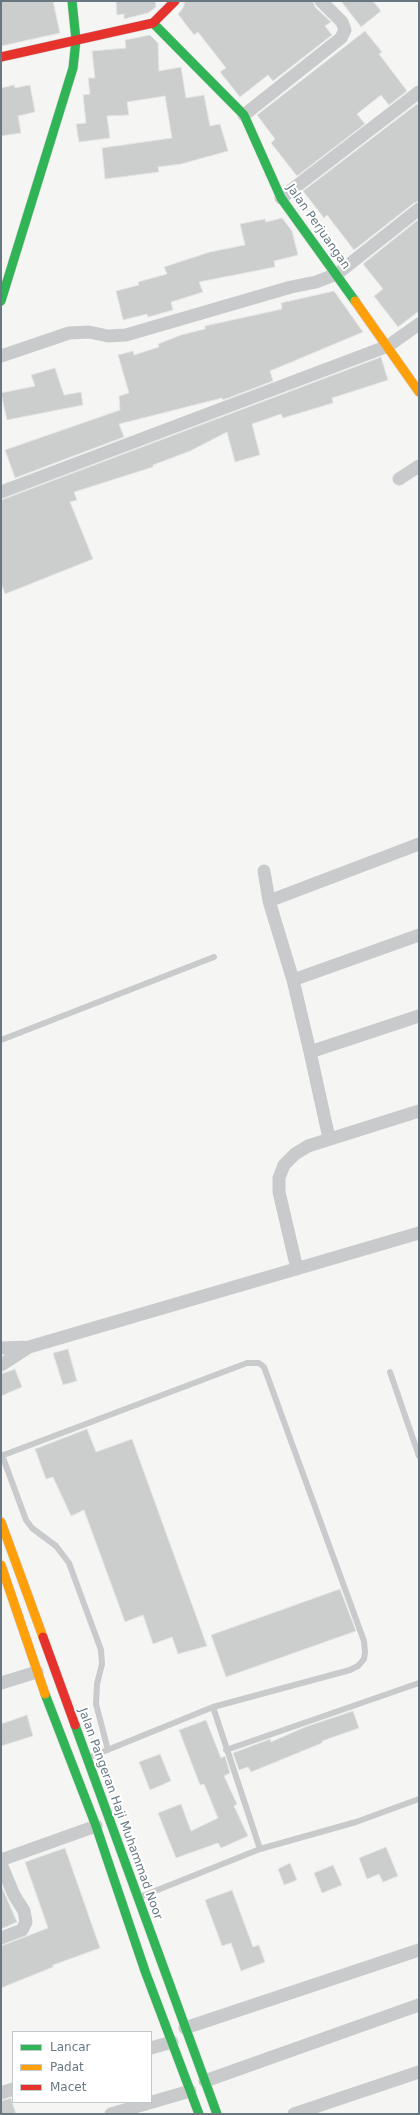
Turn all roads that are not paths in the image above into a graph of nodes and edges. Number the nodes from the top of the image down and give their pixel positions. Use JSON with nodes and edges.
{"nodes":[{"id":1,"x":72,"y":1,"type":"edge"},
{"id":2,"x":174,"y":1,"type":"edge"},
{"id":3,"x":321,"y":1,"type":"edge"},
{"id":4,"x":153,"y":23,"type":"junction"},
{"id":5,"x":76,"y":40,"type":"junction"},
{"id":6,"x":1,"y":57,"type":"edge"},
{"id":7,"x":419,"y":92,"type":"edge"},
{"id":8,"x":244,"y":115,"type":"junction"},
{"id":9,"x":281,"y":198,"type":"junction"},
{"id":10,"x":419,"y":209,"type":"edge"},
{"id":11,"x":337,"y":274,"type":"junction"},
{"id":12,"x":3,"y":289,"type":"edge"},
{"id":13,"x":1,"y":302,"type":"edge"},
{"id":14,"x":419,"y":324,"type":"edge"},
{"id":15,"x":388,"y":346,"type":"junction"},
{"id":16,"x":1,"y":356,"type":"edge"},
{"id":17,"x":419,"y":392,"type":"edge"},
{"id":18,"x":419,"y":466,"type":"edge"},
{"id":19,"x":399,"y":479,"type":"dead end"},
{"id":20,"x":1,"y":492,"type":"edge"},
{"id":21,"x":419,"y":844,"type":"edge"},
{"id":22,"x":264,"y":871,"type":"dead end"},
{"id":23,"x":269,"y":901,"type":"junction"},
{"id":24,"x":419,"y":935,"type":"edge"},
{"id":25,"x":214,"y":957,"type":"dead end"},
{"id":26,"x":293,"y":980,"type":"junction"},
{"id":27,"x":419,"y":1016,"type":"edge"},
{"id":28,"x":1,"y":1040,"type":"edge"},
{"id":29,"x":310,"y":1052,"type":"junction"},
{"id":30,"x":419,"y":1111,"type":"edge"},
{"id":31,"x":329,"y":1138,"type":"junction"},
{"id":32,"x":419,"y":1233,"type":"edge"},
{"id":33,"x":297,"y":1270,"type":"junction"},
{"id":34,"x":1,"y":1348,"type":"edge"},
{"id":35,"x":29,"y":1348,"type":"junction"},
{"id":36,"x":1,"y":1365,"type":"edge"},
{"id":37,"x":390,"y":1372,"type":"dead end"},
{"id":38,"x":1,"y":1456,"type":"edge"},
{"id":39,"x":419,"y":1456,"type":"edge"},
{"id":40,"x":1,"y":1522,"type":"edge"},
{"id":41,"x":1,"y":1565,"type":"edge"},
{"id":42,"x":37,"y":1672,"type":"junction"},
{"id":43,"x":1,"y":1683,"type":"edge"},
{"id":44,"x":419,"y":1683,"type":"edge"},
{"id":45,"x":213,"y":1707,"type":"junction"},
{"id":46,"x":108,"y":1750,"type":"junction"},
{"id":47,"x":226,"y":1750,"type":"junction"},
{"id":48,"x":87,"y":1758,"type":"junction"},
{"id":49,"x":419,"y":1799,"type":"edge"},
{"id":50,"x":96,"y":1826,"type":"junction"},
{"id":51,"x":260,"y":1849,"type":"junction"},
{"id":52,"x":1,"y":1860,"type":"edge"},
{"id":53,"x":1,"y":1864,"type":"edge"},
{"id":54,"x":138,"y":1897,"type":"junction"},
{"id":55,"x":1,"y":1938,"type":"edge"},
{"id":56,"x":419,"y":1950,"type":"edge"},
{"id":57,"x":161,"y":1963,"type":"junction"},
{"id":58,"x":145,"y":1971,"type":"junction"},
{"id":59,"x":419,"y":2005,"type":"edge"},
{"id":60,"x":186,"y":2028,"type":"junction"},
{"id":61,"x":172,"y":2042,"type":"junction"},
{"id":62,"x":152,"y":2048,"type":"edge"},
{"id":63,"x":419,"y":2072,"type":"edge"},
{"id":64,"x":205,"y":2081,"type":"junction"},
{"id":65,"x":12,"y":2089,"type":"edge"},
{"id":66,"x":190,"y":2091,"type":"junction"},
{"id":67,"x":1,"y":2093,"type":"edge"},
{"id":68,"x":152,"y":2102,"type":"edge"},
{"id":69,"x":149,"y":2103,"type":"edge"},
{"id":70,"x":111,"y":2114,"type":"edge"},
{"id":71,"x":198,"y":2114,"type":"edge"},
{"id":72,"x":217,"y":2114,"type":"edge"},
{"id":73,"x":294,"y":2114,"type":"edge"}],
"edges":[{"from":1,"to":5,"type":"main road"},
{"from":2,"to":4,"type":"main road"},
{"from":3,"to":8,"type":"street"},
{"from":4,"to":5,"type":"main road"},
{"from":4,"to":8,"type":"main road","name":"Jalan Perjuangan"},
{"from":5,"to":6,"type":"main road"},
{"from":5,"to":12,"type":"main road"},
{"from":7,"to":9,"type":"street"},
{"from":8,"to":9,"type":"main road","name":"Jalan Perjuangan"},
{"from":9,"to":11,"type":"main road","name":"Jalan Perjuangan"},
{"from":10,"to":11,"type":"street"},
{"from":11,"to":15,"type":"main road","name":"Jalan Perjuangan"},
{"from":11,"to":16,"type":"street"},
{"from":12,"to":13,"type":"main road"},
{"from":14,"to":15,"type":"street"},
{"from":15,"to":17,"type":"main road","name":"Jalan Perjuangan"},
{"from":15,"to":20,"type":"street"},
{"from":18,"to":19,"type":"street"},
{"from":21,"to":23,"type":"street"},
{"from":22,"to":23,"type":"street"},
{"from":23,"to":26,"type":"street"},
{"from":24,"to":26,"type":"street"},
{"from":25,"to":28,"type":"lane"},
{"from":26,"to":29,"type":"street"},
{"from":27,"to":29,"type":"street"},
{"from":29,"to":31,"type":"street"},
{"from":30,"to":31,"type":"street"},
{"from":31,"to":33,"type":"street"},
{"from":32,"to":33,"type":"street"},
{"from":33,"to":35,"type":"street"},
{"from":34,"to":35,"type":"street"},
{"from":35,"to":36,"type":"street"},
{"from":37,"to":39,"type":"lane"},
{"from":38,"to":45,"type":"lane"},
{"from":38,"to":46,"type":"lane"},
{"from":40,"to":48,"type":"main road","name":"Jalan Pangeran Haji Muhammad Noor"},
{"from":41,"to":42,"type":"main road"},
{"from":42,"to":43,"type":"street"},
{"from":42,"to":50,"type":"main road"},
{"from":44,"to":47,"type":"lane"},
{"from":45,"to":46,"type":"lane"},
{"from":45,"to":47,"type":"lane"},
{"from":46,"to":48,"type":"lane"},
{"from":47,"to":51,"type":"lane"},
{"from":48,"to":54,"type":"main road","name":"Jalan Pangeran Haji Muhammad Noor"},
{"from":49,"to":51,"type":"lane"},
{"from":50,"to":52,"type":"street"},
{"from":50,"to":58,"type":"main road"},
{"from":51,"to":54,"type":"lane"},
{"from":53,"to":55,"type":"street"},
{"from":54,"to":57,"type":"main road","name":"Jalan Pangeran Haji Muhammad Noor"},
{"from":56,"to":60,"type":"street"},
{"from":57,"to":58,"type":"main road"},
{"from":57,"to":60,"type":"main road","name":"Jalan Pangeran Haji Muhammad Noor"},
{"from":58,"to":61,"type":"main road"},
{"from":59,"to":64,"type":"street"},
{"from":60,"to":64,"type":"main road","name":"Jalan Pangeran Haji Muhammad Noor"},
{"from":61,"to":62,"type":"street"},
{"from":61,"to":66,"type":"main road"},
{"from":63,"to":73,"type":"street"},
{"from":64,"to":72,"type":"main road","name":"Jalan Pangeran Haji Muhammad Noor"},
{"from":65,"to":67,"type":"street"},
{"from":66,"to":68,"type":"street"},
{"from":66,"to":71,"type":"main road"},
{"from":69,"to":70,"type":"street"}]}
